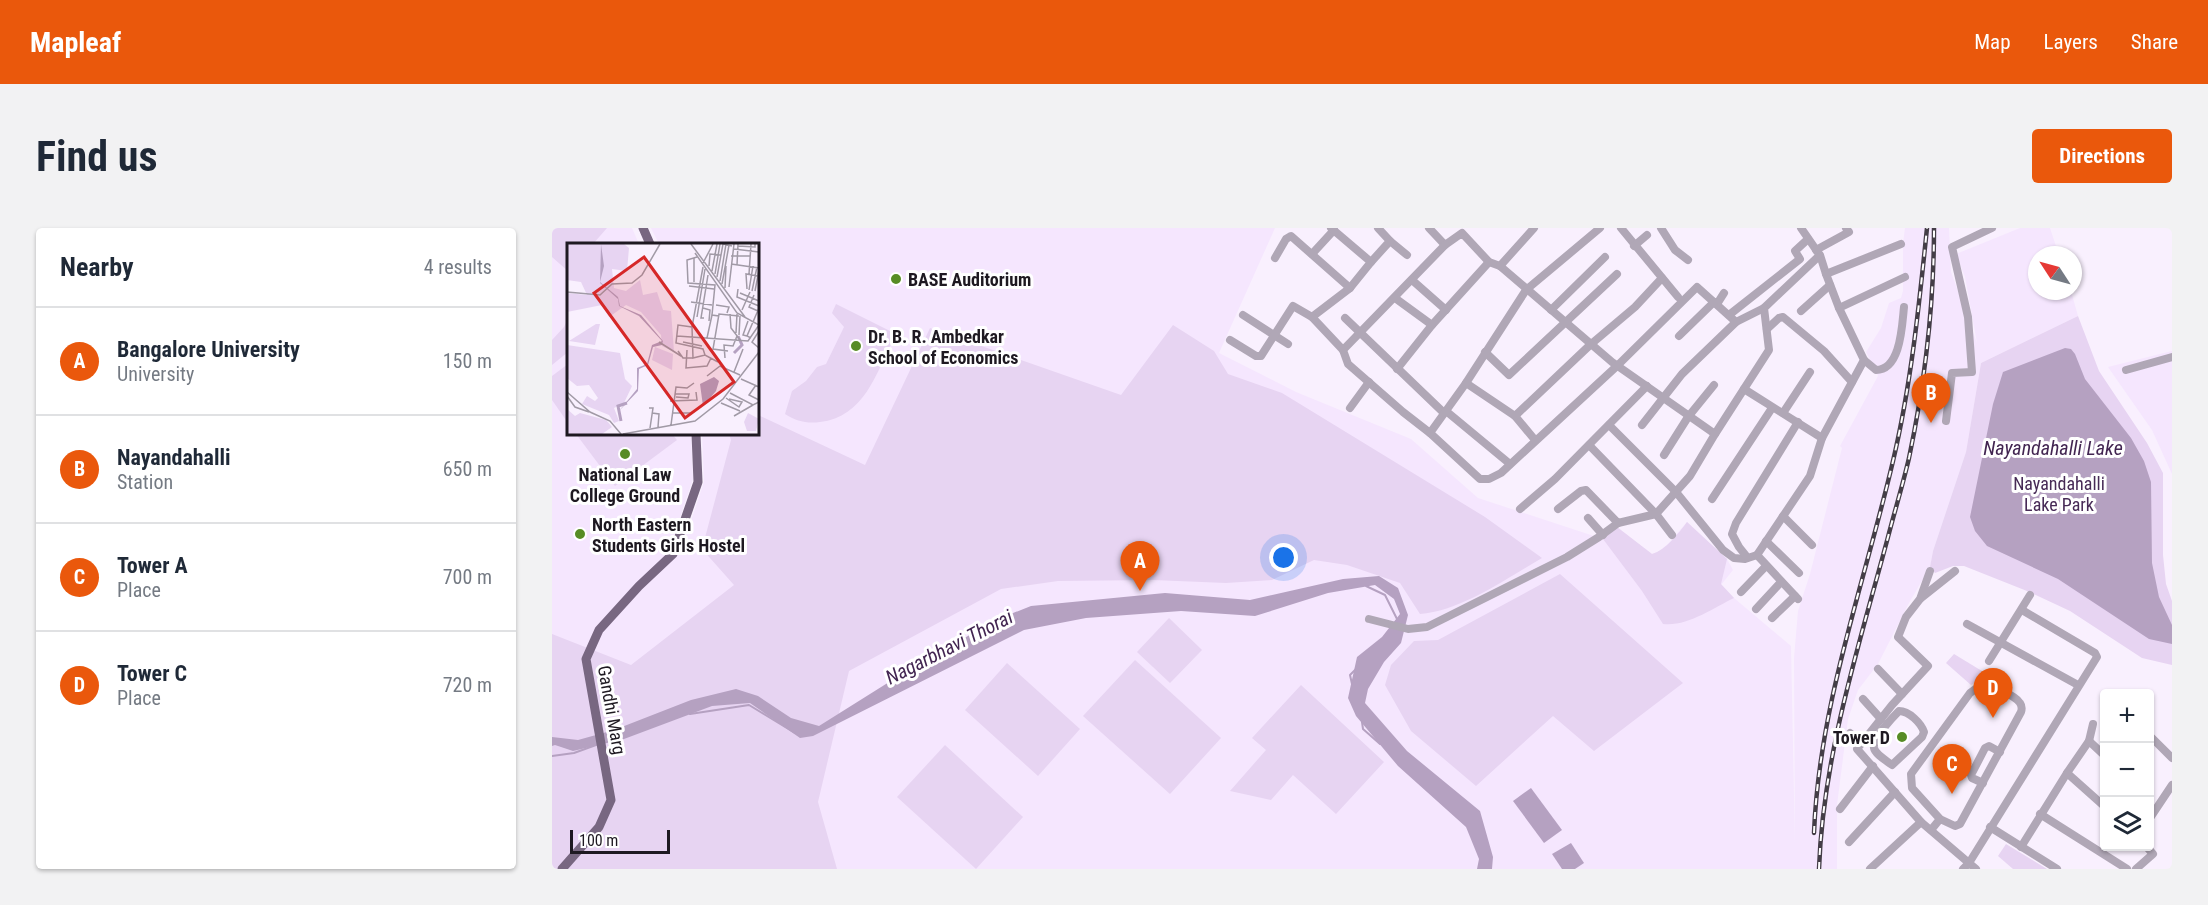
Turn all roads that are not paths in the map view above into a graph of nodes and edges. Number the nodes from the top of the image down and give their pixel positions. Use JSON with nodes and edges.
{"nodes":[{"id":1,"x":643,"y":228,"type":"edge"},
{"id":2,"x":1378,"y":228,"type":"edge"},
{"id":3,"x":1429,"y":228,"type":"edge"},
{"id":4,"x":1534,"y":228,"type":"edge"},
{"id":5,"x":1600,"y":228,"type":"edge"},
{"id":6,"x":1621,"y":228,"type":"edge"},
{"id":7,"x":1661,"y":228,"type":"edge"},
{"id":8,"x":1801,"y":228,"type":"edge"},
{"id":9,"x":1992,"y":228,"type":"edge"},
{"id":10,"x":1333,"y":229,"type":"edge"},
{"id":11,"x":1850,"y":229,"type":"edge"},
{"id":12,"x":1464,"y":230,"type":"edge"},
{"id":13,"x":1647,"y":236,"type":"dead end"},
{"id":14,"x":1808,"y":239,"type":"junction"},
{"id":15,"x":1390,"y":241,"type":"junction"},
{"id":16,"x":650,"y":243,"type":"edge"},
{"id":17,"x":1901,"y":244,"type":"dead end"},
{"id":18,"x":1445,"y":245,"type":"junction"},
{"id":19,"x":1634,"y":246,"type":"junction"},
{"id":20,"x":1818,"y":253,"type":"junction"},
{"id":21,"x":1312,"y":254,"type":"junction"},
{"id":22,"x":1407,"y":255,"type":"dead end"},
{"id":23,"x":1605,"y":257,"type":"dead end"},
{"id":24,"x":1275,"y":258,"type":"dead end"},
{"id":25,"x":1688,"y":260,"type":"dead end"},
{"id":26,"x":1371,"y":262,"type":"junction"},
{"id":27,"x":1489,"y":262,"type":"junction"},
{"id":28,"x":1500,"y":266,"type":"junction"},
{"id":29,"x":1617,"y":274,"type":"dead end"},
{"id":30,"x":1826,"y":274,"type":"junction"},
{"id":31,"x":1905,"y":277,"type":"dead end"},
{"id":32,"x":1662,"y":278,"type":"junction"},
{"id":33,"x":1412,"y":280,"type":"junction"},
{"id":34,"x":1830,"y":285,"type":"junction"},
{"id":35,"x":1350,"y":288,"type":"junction"},
{"id":36,"x":1526,"y":290,"type":"junction"},
{"id":37,"x":1724,"y":293,"type":"dead end"},
{"id":38,"x":1678,"y":297,"type":"dead end"},
{"id":39,"x":1395,"y":298,"type":"junction"},
{"id":40,"x":1715,"y":303,"type":"junction"},
{"id":41,"x":1904,"y":307,"type":"dead end"},
{"id":42,"x":1764,"y":308,"type":"junction"},
{"id":43,"x":1839,"y":308,"type":"junction"},
{"id":44,"x":1446,"y":310,"type":"junction"},
{"id":45,"x":1551,"y":310,"type":"junction"},
{"id":46,"x":1801,"y":311,"type":"dead end"},
{"id":47,"x":1243,"y":315,"type":"dead end"},
{"id":48,"x":1729,"y":315,"type":"junction"},
{"id":49,"x":1312,"y":317,"type":"junction"},
{"id":50,"x":1346,"y":318,"type":"dead end"},
{"id":51,"x":1736,"y":322,"type":"junction"},
{"id":52,"x":1567,"y":323,"type":"junction"},
{"id":53,"x":1432,"y":325,"type":"junction"},
{"id":54,"x":1767,"y":329,"type":"junction"},
{"id":55,"x":1361,"y":333,"type":"junction"},
{"id":56,"x":1274,"y":335,"type":"junction"},
{"id":57,"x":1679,"y":336,"type":"dead end"},
{"id":58,"x":1230,"y":340,"type":"dead end"},
{"id":59,"x":1287,"y":344,"type":"dead end"},
{"id":60,"x":1590,"y":345,"type":"junction"},
{"id":61,"x":1343,"y":350,"type":"junction"},
{"id":62,"x":1485,"y":352,"type":"junction"},
{"id":63,"x":1261,"y":356,"type":"junction"},
{"id":64,"x":2172,"y":357,"type":"edge"},
{"id":65,"x":1864,"y":360,"type":"junction"},
{"id":66,"x":1618,"y":365,"type":"junction"},
{"id":67,"x":1256,"y":367,"type":"dead end"},
{"id":68,"x":1397,"y":369,"type":"junction"},
{"id":69,"x":2126,"y":370,"type":"dead end"},
{"id":70,"x":1810,"y":372,"type":"dead end"},
{"id":71,"x":1369,"y":382,"type":"junction"},
{"id":72,"x":1852,"y":382,"type":"junction"},
{"id":73,"x":1466,"y":383,"type":"junction"},
{"id":74,"x":1714,"y":385,"type":"dead end"},
{"id":75,"x":1647,"y":386,"type":"junction"},
{"id":76,"x":1744,"y":390,"type":"junction"},
{"id":77,"x":1662,"y":398,"type":"junction"},
{"id":78,"x":1350,"y":408,"type":"dead end"},
{"id":79,"x":1772,"y":408,"type":"junction"},
{"id":80,"x":1445,"y":412,"type":"junction"},
{"id":81,"x":1783,"y":413,"type":"junction"},
{"id":82,"x":1515,"y":416,"type":"junction"},
{"id":83,"x":1688,"y":417,"type":"junction"},
{"id":84,"x":1798,"y":422,"type":"junction"},
{"id":85,"x":1947,"y":422,"type":"dead end"},
{"id":86,"x":1609,"y":425,"type":"junction"},
{"id":87,"x":1642,"y":425,"type":"dead end"},
{"id":88,"x":1430,"y":433,"type":"junction"},
{"id":89,"x":1715,"y":434,"type":"junction"},
{"id":90,"x":696,"y":435,"type":"edge"},
{"id":91,"x":1822,"y":438,"type":"junction"},
{"id":92,"x":1535,"y":440,"type":"junction"},
{"id":93,"x":1589,"y":446,"type":"junction"},
{"id":94,"x":1664,"y":455,"type":"dead end"},
{"id":95,"x":1510,"y":464,"type":"junction"},
{"id":96,"x":1676,"y":492,"type":"junction"},
{"id":97,"x":1712,"y":499,"type":"dead end"},
{"id":98,"x":1520,"y":509,"type":"dead end"},
{"id":99,"x":1558,"y":509,"type":"dead end"},
{"id":100,"x":1656,"y":514,"type":"junction"},
{"id":101,"x":1783,"y":516,"type":"junction"},
{"id":102,"x":1588,"y":518,"type":"dead end"},
{"id":103,"x":1618,"y":523,"type":"junction"},
{"id":104,"x":1603,"y":535,"type":"junction"},
{"id":105,"x":1672,"y":535,"type":"dead end"},
{"id":106,"x":1766,"y":541,"type":"junction"},
{"id":107,"x":1812,"y":545,"type":"dead end"},
{"id":108,"x":1757,"y":555,"type":"junction"},
{"id":109,"x":1747,"y":557,"type":"junction"},
{"id":110,"x":1766,"y":566,"type":"junction"},
{"id":111,"x":1930,"y":571,"type":"dead end"},
{"id":112,"x":1955,"y":571,"type":"dead end"},
{"id":113,"x":1799,"y":573,"type":"dead end"},
{"id":114,"x":1781,"y":582,"type":"junction"},
{"id":115,"x":1741,"y":592,"type":"dead end"},
{"id":116,"x":2030,"y":595,"type":"dead end"},
{"id":117,"x":1920,"y":599,"type":"junction"},
{"id":118,"x":1756,"y":609,"type":"dead end"},
{"id":119,"x":2022,"y":610,"type":"junction"},
{"id":120,"x":1772,"y":618,"type":"dead end"},
{"id":121,"x":1369,"y":619,"type":"dead end"},
{"id":122,"x":1967,"y":624,"type":"dead end"},
{"id":123,"x":2000,"y":642,"type":"junction"},
{"id":124,"x":1989,"y":661,"type":"dead end"},
{"id":125,"x":1878,"y":669,"type":"dead end"},
{"id":126,"x":2078,"y":686,"type":"junction"},
{"id":127,"x":1902,"y":694,"type":"junction"},
{"id":128,"x":1863,"y":699,"type":"dead end"},
{"id":129,"x":1881,"y":719,"type":"junction"},
{"id":130,"x":2093,"y":724,"type":"dead end"},
{"id":131,"x":1850,"y":733,"type":"dead end"},
{"id":132,"x":2154,"y":740,"type":"edge"},
{"id":133,"x":2089,"y":741,"type":"junction"},
{"id":134,"x":1862,"y":743,"type":"junction"},
{"id":135,"x":2100,"y":751,"type":"edge"},
{"id":136,"x":2000,"y":752,"type":"junction"},
{"id":137,"x":2172,"y":758,"type":"edge"},
{"id":138,"x":1892,"y":765,"type":"junction"},
{"id":139,"x":1873,"y":766,"type":"junction"},
{"id":140,"x":2067,"y":773,"type":"junction"},
{"id":141,"x":1881,"y":775,"type":"junction"},
{"id":142,"x":1983,"y":783,"type":"junction"},
{"id":143,"x":2172,"y":785,"type":"edge"},
{"id":144,"x":1895,"y":792,"type":"junction"},
{"id":145,"x":1917,"y":795,"type":"junction"},
{"id":146,"x":2100,"y":802,"type":"edge"},
{"id":147,"x":1906,"y":805,"type":"junction"},
{"id":148,"x":1840,"y":809,"type":"dead end"},
{"id":149,"x":2154,"y":812,"type":"edge"},
{"id":150,"x":2040,"y":814,"type":"junction"},
{"id":151,"x":1940,"y":819,"type":"junction"},
{"id":152,"x":1921,"y":822,"type":"junction"},
{"id":153,"x":1950,"y":825,"type":"junction"},
{"id":154,"x":1990,"y":827,"type":"junction"},
{"id":155,"x":1931,"y":830,"type":"junction"},
{"id":156,"x":1941,"y":839,"type":"junction"},
{"id":157,"x":1849,"y":842,"type":"dead end"},
{"id":158,"x":2021,"y":847,"type":"junction"},
{"id":159,"x":2150,"y":851,"type":"edge"},
{"id":160,"x":1966,"y":866,"type":"edge"},
{"id":161,"x":562,"y":869,"type":"edge"},
{"id":162,"x":1870,"y":869,"type":"edge"},
{"id":163,"x":1976,"y":869,"type":"edge"},
{"id":164,"x":2057,"y":869,"type":"edge"},
{"id":165,"x":2127,"y":869,"type":"edge"},
{"id":166,"x":2136,"y":869,"type":"edge"}],
"edges":[{"from":1,"to":16,"type":"main road"},
{"from":2,"to":15,"type":"street"},
{"from":3,"to":18,"type":"street"},
{"from":4,"to":28,"type":"street"},
{"from":5,"to":36,"type":"street"},
{"from":6,"to":19,"type":"street"},
{"from":7,"to":25,"type":"street"},
{"from":8,"to":14,"type":"street"},
{"from":9,"to":85,"type":"street"},
{"from":10,"to":21,"type":"street"},
{"from":10,"to":26,"type":"street"},
{"from":11,"to":20,"type":"street"},
{"from":12,"to":18,"type":"street"},
{"from":12,"to":27,"type":"street"},
{"from":13,"to":19,"type":"street"},
{"from":14,"to":20,"type":"street"},
{"from":14,"to":48,"type":"street"},
{"from":15,"to":22,"type":"street"},
{"from":15,"to":26,"type":"street"},
{"from":17,"to":30,"type":"street"},
{"from":18,"to":33,"type":"street"},
{"from":19,"to":32,"type":"street"},
{"from":20,"to":30,"type":"street"},
{"from":20,"to":42,"type":"street"},
{"from":21,"to":24,"type":"street"},
{"from":21,"to":35,"type":"street"},
{"from":23,"to":45,"type":"street"},
{"from":26,"to":35,"type":"street"},
{"from":27,"to":28,"type":"street"},
{"from":27,"to":44,"type":"street"},
{"from":28,"to":36,"type":"street"},
{"from":29,"to":52,"type":"street"},
{"from":30,"to":34,"type":"street"},
{"from":31,"to":43,"type":"street"},
{"from":32,"to":38,"type":"street"},
{"from":32,"to":60,"type":"street"},
{"from":33,"to":39,"type":"street"},
{"from":33,"to":44,"type":"street"},
{"from":34,"to":43,"type":"street"},
{"from":34,"to":46,"type":"street"},
{"from":35,"to":49,"type":"street"},
{"from":36,"to":45,"type":"street"},
{"from":36,"to":62,"type":"street"},
{"from":37,"to":40,"type":"street"},
{"from":39,"to":53,"type":"street"},
{"from":39,"to":55,"type":"street"},
{"from":40,"to":48,"type":"street"},
{"from":40,"to":57,"type":"street"},
{"from":40,"to":66,"type":"street"},
{"from":41,"to":65,"type":"street"},
{"from":42,"to":51,"type":"street"},
{"from":42,"to":54,"type":"street"},
{"from":43,"to":65,"type":"street"},
{"from":44,"to":53,"type":"street"},
{"from":45,"to":52,"type":"street"},
{"from":47,"to":56,"type":"street"},
{"from":48,"to":51,"type":"street"},
{"from":49,"to":56,"type":"street"},
{"from":49,"to":61,"type":"street"},
{"from":50,"to":55,"type":"street"},
{"from":51,"to":77,"type":"street"},
{"from":52,"to":60,"type":"street"},
{"from":52,"to":62,"type":"street"},
{"from":53,"to":68,"type":"street"},
{"from":54,"to":72,"type":"street"},
{"from":54,"to":76,"type":"street"},
{"from":55,"to":61,"type":"street"},
{"from":55,"to":68,"type":"street"},
{"from":56,"to":59,"type":"street"},
{"from":56,"to":63,"type":"street"},
{"from":58,"to":63,"type":"street"},
{"from":60,"to":66,"type":"street"},
{"from":60,"to":82,"type":"street"},
{"from":61,"to":71,"type":"street"},
{"from":62,"to":73,"type":"street"},
{"from":63,"to":67,"type":"street"},
{"from":64,"to":69,"type":"street"},
{"from":65,"to":72,"type":"street"},
{"from":66,"to":75,"type":"street"},
{"from":66,"to":92,"type":"street"},
{"from":68,"to":80,"type":"street"},
{"from":70,"to":81,"type":"street"},
{"from":71,"to":78,"type":"street"},
{"from":71,"to":88,"type":"street"},
{"from":72,"to":91,"type":"street"},
{"from":73,"to":80,"type":"street"},
{"from":73,"to":82,"type":"street"},
{"from":74,"to":83,"type":"street"},
{"from":75,"to":77,"type":"street"},
{"from":75,"to":86,"type":"street"},
{"from":76,"to":79,"type":"street"},
{"from":76,"to":89,"type":"street"},
{"from":77,"to":83,"type":"street"},
{"from":77,"to":87,"type":"street"},
{"from":79,"to":81,"type":"street"},
{"from":79,"to":97,"type":"street"},
{"from":80,"to":88,"type":"street"},
{"from":80,"to":95,"type":"street"},
{"from":81,"to":84,"type":"street"},
{"from":82,"to":92,"type":"street"},
{"from":83,"to":89,"type":"street"},
{"from":83,"to":94,"type":"street"},
{"from":84,"to":91,"type":"street"},
{"from":84,"to":109,"type":"street"},
{"from":86,"to":93,"type":"street"},
{"from":86,"to":96,"type":"street"},
{"from":88,"to":95,"type":"street"},
{"from":89,"to":96,"type":"street"},
{"from":90,"to":161,"type":"main road","name":"Gandhi Marg"},
{"from":91,"to":101,"type":"street"},
{"from":92,"to":95,"type":"street"},
{"from":93,"to":98,"type":"street"},
{"from":93,"to":100,"type":"street"},
{"from":96,"to":100,"type":"street"},
{"from":96,"to":109,"type":"street"},
{"from":99,"to":103,"type":"street"},
{"from":100,"to":103,"type":"street"},
{"from":100,"to":105,"type":"street"},
{"from":101,"to":106,"type":"street"},
{"from":101,"to":107,"type":"street"},
{"from":102,"to":104,"type":"street"},
{"from":103,"to":104,"type":"street"},
{"from":104,"to":121,"type":"street"},
{"from":106,"to":108,"type":"street"},
{"from":106,"to":113,"type":"street"},
{"from":108,"to":109,"type":"street"},
{"from":108,"to":110,"type":"street"},
{"from":110,"to":114,"type":"street"},
{"from":110,"to":115,"type":"street"},
{"from":111,"to":117,"type":"street"},
{"from":112,"to":117,"type":"street"},
{"from":114,"to":118,"type":"street"},
{"from":114,"to":120,"type":"street"},
{"from":116,"to":119,"type":"street"},
{"from":117,"to":127,"type":"street"},
{"from":119,"to":123,"type":"street"},
{"from":119,"to":126,"type":"street"},
{"from":122,"to":123,"type":"street"},
{"from":123,"to":124,"type":"street"},
{"from":123,"to":126,"type":"street"},
{"from":125,"to":127,"type":"street"},
{"from":126,"to":154,"type":"street"},
{"from":127,"to":129,"type":"street"},
{"from":128,"to":129,"type":"street"},
{"from":129,"to":134,"type":"street"},
{"from":130,"to":133,"type":"street"},
{"from":131,"to":134,"type":"street"},
{"from":132,"to":137,"type":"street"},
{"from":133,"to":135,"type":"street"},
{"from":133,"to":140,"type":"street"},
{"from":134,"to":139,"type":"street"},
{"from":136,"to":142,"type":"street"},
{"from":136,"to":142,"type":"street"},
{"from":136,"to":145,"type":"street"},
{"from":138,"to":138,"type":"street"},
{"from":138,"to":141,"type":"street"},
{"from":139,"to":141,"type":"street"},
{"from":139,"to":148,"type":"street"},
{"from":140,"to":146,"type":"street"},
{"from":140,"to":150,"type":"street"},
{"from":141,"to":144,"type":"street"},
{"from":142,"to":153,"type":"street"},
{"from":143,"to":149,"type":"street"},
{"from":144,"to":147,"type":"street"},
{"from":144,"to":157,"type":"street"},
{"from":145,"to":147,"type":"street"},
{"from":145,"to":151,"type":"street"},
{"from":147,"to":152,"type":"street"},
{"from":150,"to":158,"type":"street"},
{"from":150,"to":165,"type":"street"},
{"from":151,"to":153,"type":"street"},
{"from":151,"to":155,"type":"street"},
{"from":152,"to":155,"type":"street"},
{"from":152,"to":162,"type":"street"},
{"from":153,"to":156,"type":"street"},
{"from":154,"to":158,"type":"street"},
{"from":154,"to":160,"type":"street"},
{"from":155,"to":156,"type":"street"},
{"from":156,"to":160,"type":"street"},
{"from":158,"to":164,"type":"street"},
{"from":159,"to":166,"type":"street"},
{"from":160,"to":163,"type":"street"}]}
